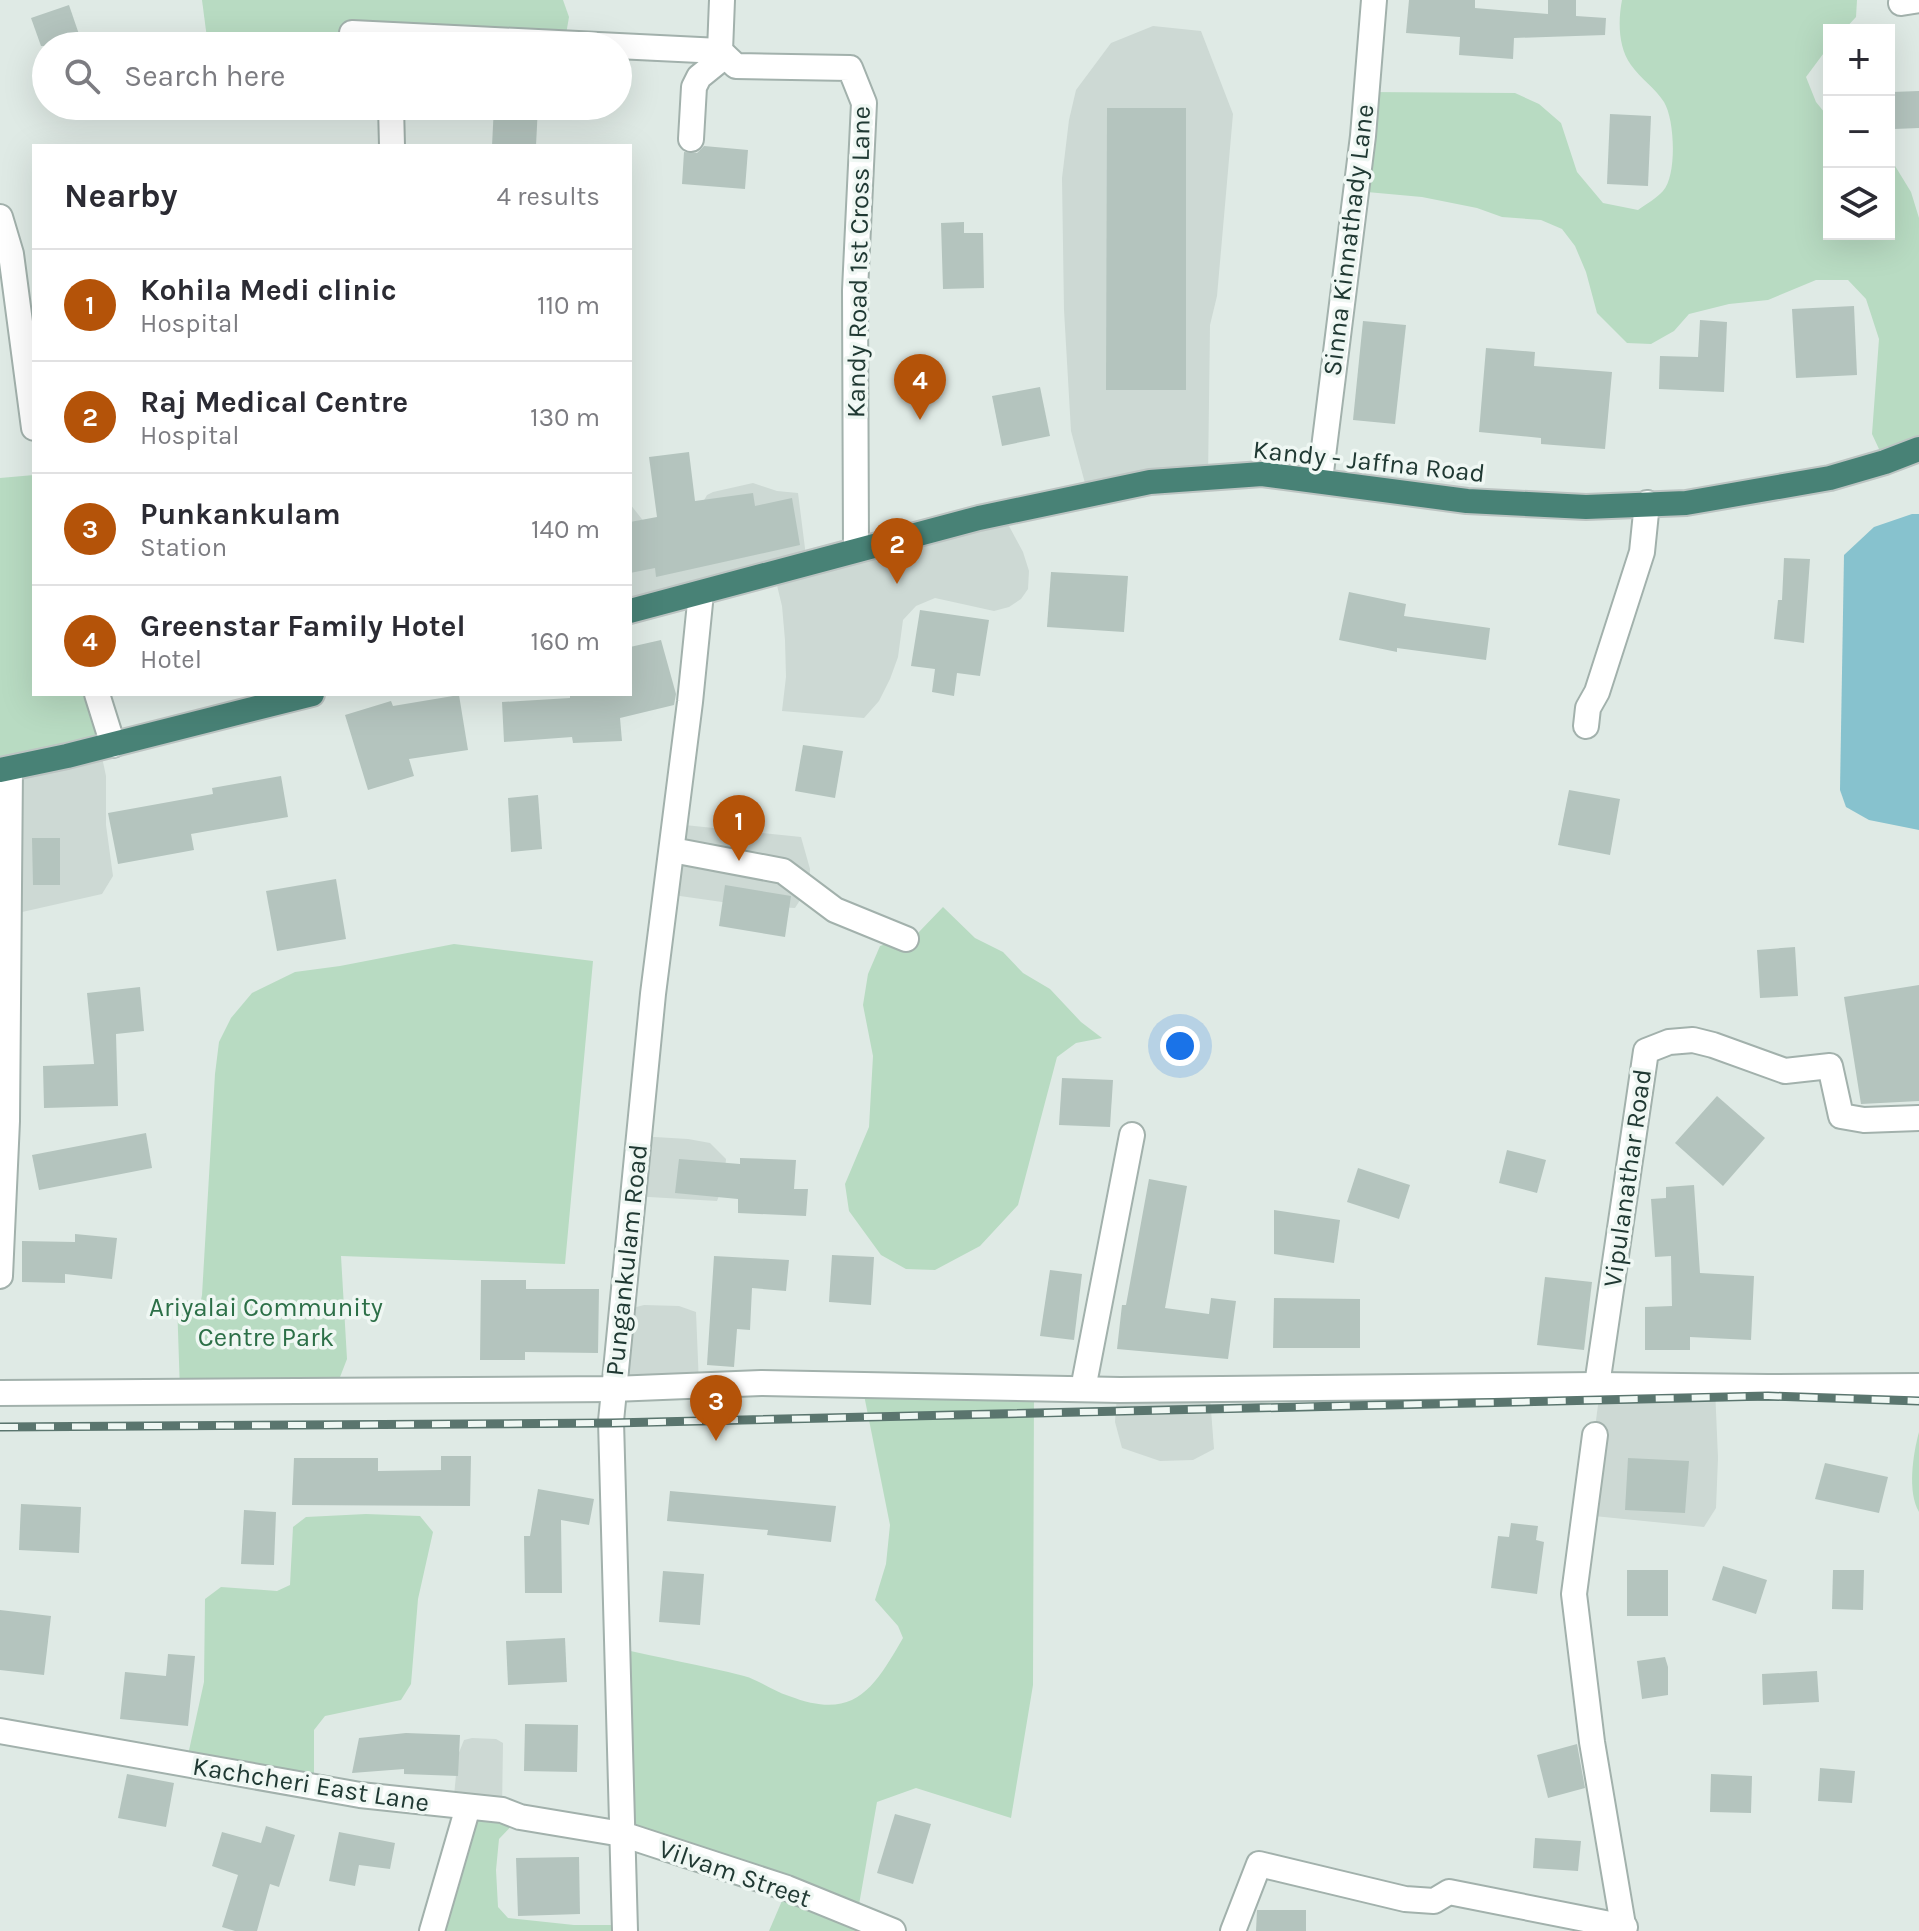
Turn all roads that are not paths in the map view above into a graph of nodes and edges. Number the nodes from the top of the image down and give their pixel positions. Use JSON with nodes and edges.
{"nodes":[{"id":1,"x":722,"y":0,"type":"edge"},
{"id":2,"x":1374,"y":0,"type":"edge"},
{"id":3,"x":632,"y":49,"type":"edge"},
{"id":4,"x":722,"y":53,"type":"junction"},
{"id":5,"x":391,"y":120,"type":"edge"},
{"id":6,"x":691,"y":139,"type":"dead end"},
{"id":7,"x":392,"y":144,"type":"edge"},
{"id":8,"x":0,"y":217,"type":"edge"},
{"id":9,"x":32,"y":413,"type":"edge"},
{"id":10,"x":1919,"y":449,"type":"edge"},
{"id":11,"x":1320,"y":480,"type":"junction"},
{"id":12,"x":1647,"y":503,"type":"junction"},
{"id":13,"x":856,"y":550,"type":"junction"},
{"id":14,"x":701,"y":593,"type":"junction"},
{"id":15,"x":632,"y":610,"type":"edge"},
{"id":16,"x":98,"y":696,"type":"edge"},
{"id":17,"x":304,"y":696,"type":"edge"},
{"id":18,"x":1586,"y":726,"type":"dead end"},
{"id":19,"x":113,"y":745,"type":"junction"},
{"id":20,"x":5,"y":770,"type":"edge"},
{"id":21,"x":672,"y":850,"type":"junction"},
{"id":22,"x":906,"y":939,"type":"dead end"},
{"id":23,"x":1919,"y":1118,"type":"edge"},
{"id":24,"x":4,"y":1121,"type":"edge"},
{"id":25,"x":1132,"y":1135,"type":"dead end"},
{"id":26,"x":0,"y":1276,"type":"edge"},
{"id":27,"x":1597,"y":1385,"type":"junction"},
{"id":28,"x":1919,"y":1386,"type":"edge"},
{"id":29,"x":613,"y":1389,"type":"junction"},
{"id":30,"x":1083,"y":1389,"type":"junction"},
{"id":31,"x":0,"y":1393,"type":"edge"},
{"id":32,"x":1595,"y":1435,"type":"dead end"},
{"id":33,"x":0,"y":1731,"type":"edge"},
{"id":34,"x":468,"y":1807,"type":"junction"},
{"id":35,"x":622,"y":1834,"type":"junction"},
{"id":36,"x":1625,"y":1929,"type":"edge"},
{"id":37,"x":432,"y":1931,"type":"edge"},
{"id":38,"x":625,"y":1931,"type":"edge"},
{"id":39,"x":893,"y":1931,"type":"edge"},
{"id":40,"x":1233,"y":1931,"type":"edge"}],
"edges":[{"from":1,"to":4,"type":"street"},
{"from":2,"to":11,"type":"street","name":"Sinna Kinnathady Lane"},
{"from":3,"to":4,"type":"street"},
{"from":4,"to":6,"type":"street"},
{"from":4,"to":13,"type":"street","name":"Kandy Road 1st Cross Lane"},
{"from":5,"to":7,"type":"street"},
{"from":8,"to":9,"type":"street"},
{"from":10,"to":12,"type":"highway","name":"Kandy - Jaffna Road"},
{"from":11,"to":12,"type":"highway","name":"Kandy - Jaffna Road"},
{"from":11,"to":13,"type":"highway","name":"Kandy - Jaffna Road"},
{"from":12,"to":18,"type":"street"},
{"from":13,"to":14,"type":"highway","name":"Kandy - Jaffna Road"},
{"from":14,"to":15,"type":"highway","name":"Kandy - Jaffna Road"},
{"from":14,"to":21,"type":"street","name":"Pungankulam Road"},
{"from":16,"to":19,"type":"street"},
{"from":17,"to":19,"type":"highway"},
{"from":19,"to":20,"type":"highway"},
{"from":20,"to":24,"type":"street"},
{"from":21,"to":22,"type":"street"},
{"from":21,"to":29,"type":"street","name":"Pungankulam Road"},
{"from":23,"to":27,"type":"street","name":"Vipulanathar Road"},
{"from":24,"to":26,"type":"street"},
{"from":25,"to":30,"type":"street"},
{"from":27,"to":28,"type":"street"},
{"from":27,"to":30,"type":"street"},
{"from":29,"to":30,"type":"street"},
{"from":29,"to":31,"type":"street"},
{"from":29,"to":35,"type":"street","name":"Pungankulam Road"},
{"from":32,"to":36,"type":"street"},
{"from":33,"to":34,"type":"street","name":"Kachcheri East Lane"},
{"from":34,"to":35,"type":"street","name":"Kachcheri East Lane"},
{"from":34,"to":37,"type":"street"},
{"from":35,"to":38,"type":"street","name":"Pungankulam Road"},
{"from":35,"to":39,"type":"street","name":"Vilvam Street"},
{"from":36,"to":40,"type":"street"}]}
